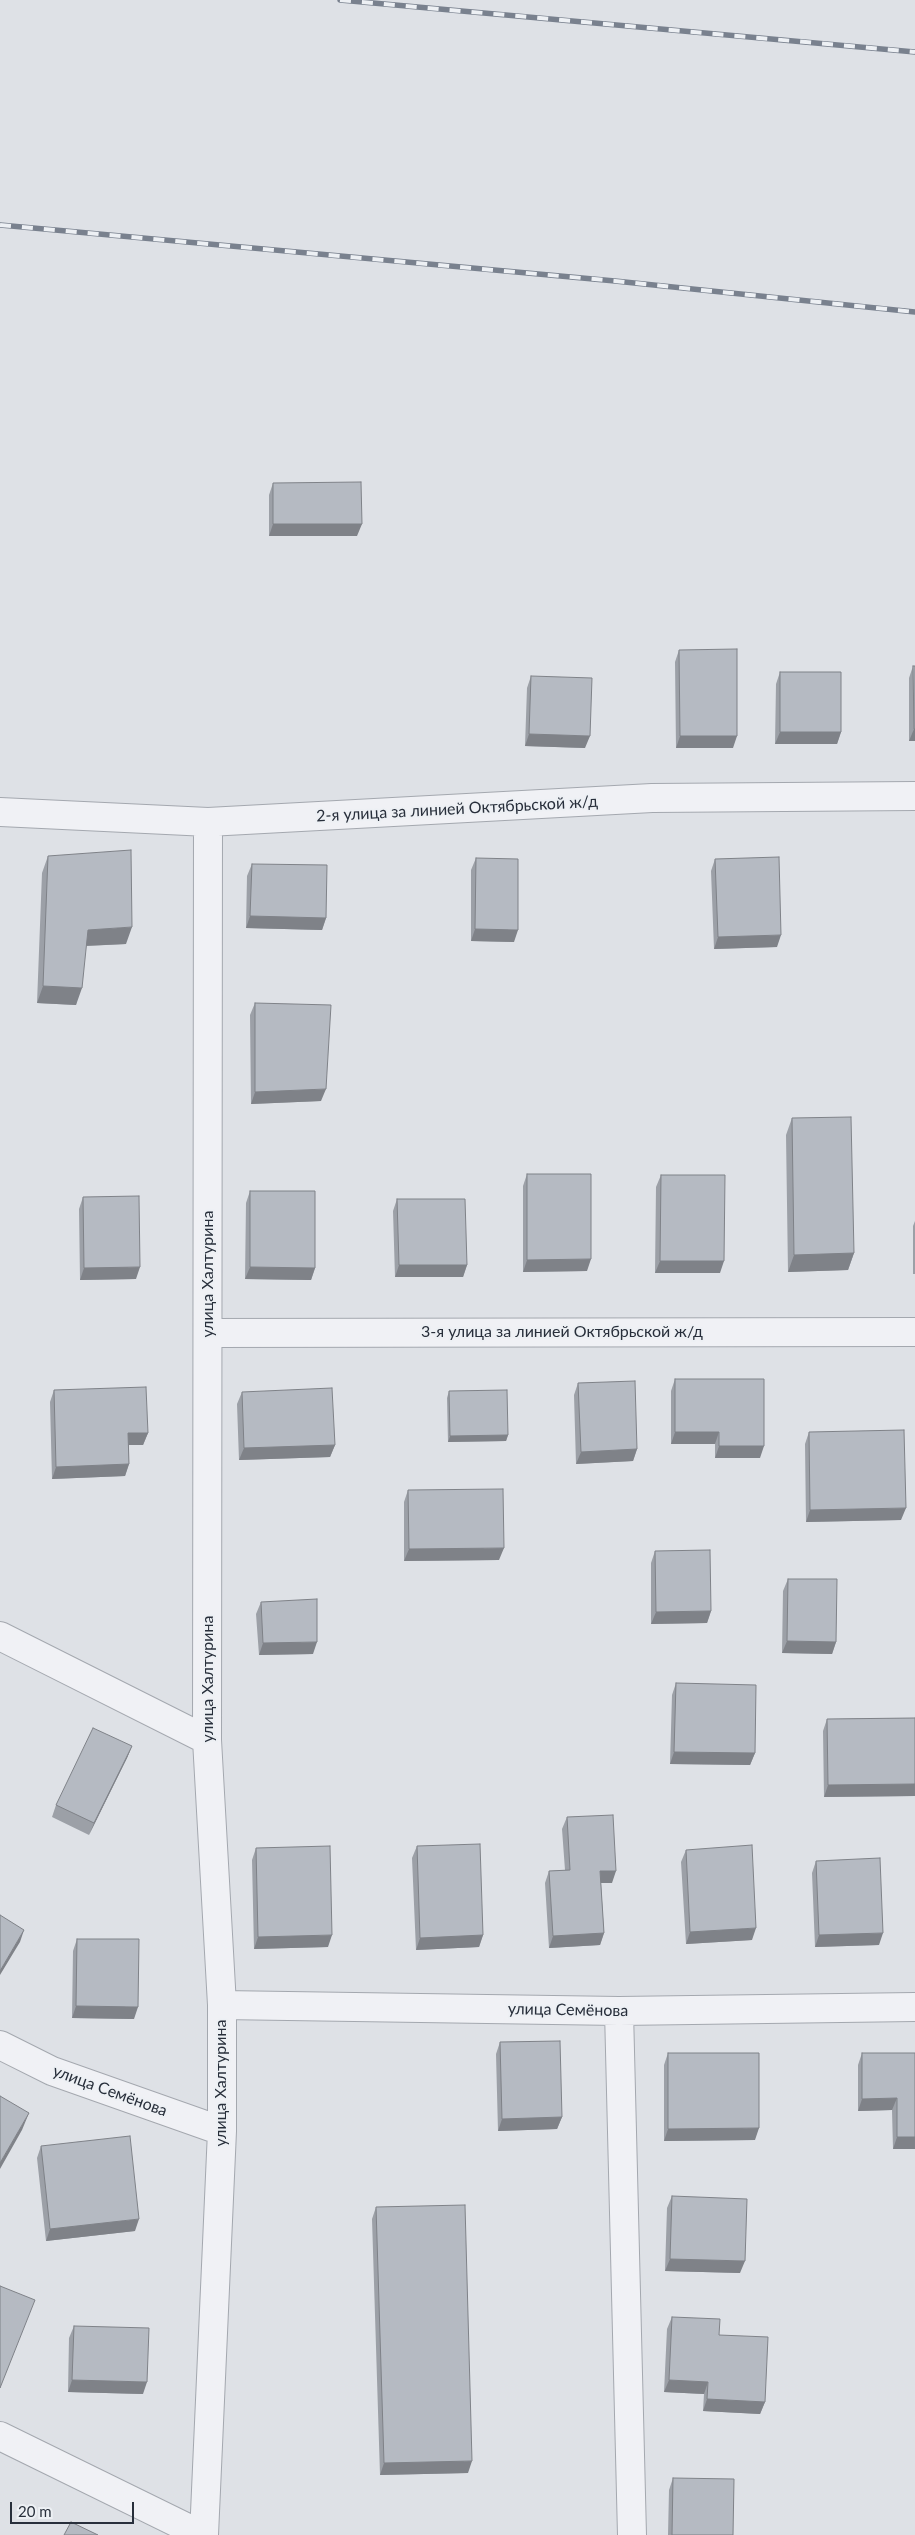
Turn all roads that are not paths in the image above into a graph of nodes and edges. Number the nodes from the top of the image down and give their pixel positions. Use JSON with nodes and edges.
{"nodes":[{"id":1,"x":915,"y":796,"type":"edge"},
{"id":2,"x":0,"y":812,"type":"edge"},
{"id":3,"x":208,"y":822,"type":"junction"},
{"id":4,"x":915,"y":1332,"type":"edge"},
{"id":5,"x":208,"y":1333,"type":"junction"},
{"id":6,"x":0,"y":1636,"type":"edge"},
{"id":7,"x":208,"y":1740,"type":"junction"},
{"id":8,"x":222,"y":2005,"type":"junction"},
{"id":9,"x":915,"y":2006,"type":"edge"},
{"id":10,"x":619,"y":2011,"type":"junction"},
{"id":11,"x":0,"y":2045,"type":"edge"},
{"id":12,"x":222,"y":2131,"type":"junction"},
{"id":13,"x":0,"y":2436,"type":"edge"},
{"id":14,"x":203,"y":2535,"type":"edge"},
{"id":15,"x":632,"y":2535,"type":"edge"}],
"edges":[{"from":1,"to":3,"type":"street","name":"2-я улица за линией Октябрьской ж/д"},
{"from":2,"to":3,"type":"street","name":"2-я улица за линией Октябрьской ж/д"},
{"from":3,"to":5,"type":"street","name":"улица Халтурина"},
{"from":4,"to":5,"type":"street","name":"3-я улица за линией Октябрьской ж/д"},
{"from":5,"to":7,"type":"street","name":"улица Халтурина"},
{"from":6,"to":7,"type":"street"},
{"from":7,"to":8,"type":"street","name":"улица Халтурина"},
{"from":8,"to":10,"type":"street","name":"улица Семёнова"},
{"from":8,"to":12,"type":"street","name":"улица Халтурина"},
{"from":9,"to":10,"type":"street","name":"улица Семёнова"},
{"from":10,"to":15,"type":"street"},
{"from":11,"to":12,"type":"street","name":"улица Семёнова"},
{"from":12,"to":14,"type":"street","name":"улица Халтурина"},
{"from":13,"to":14,"type":"street"}]}
